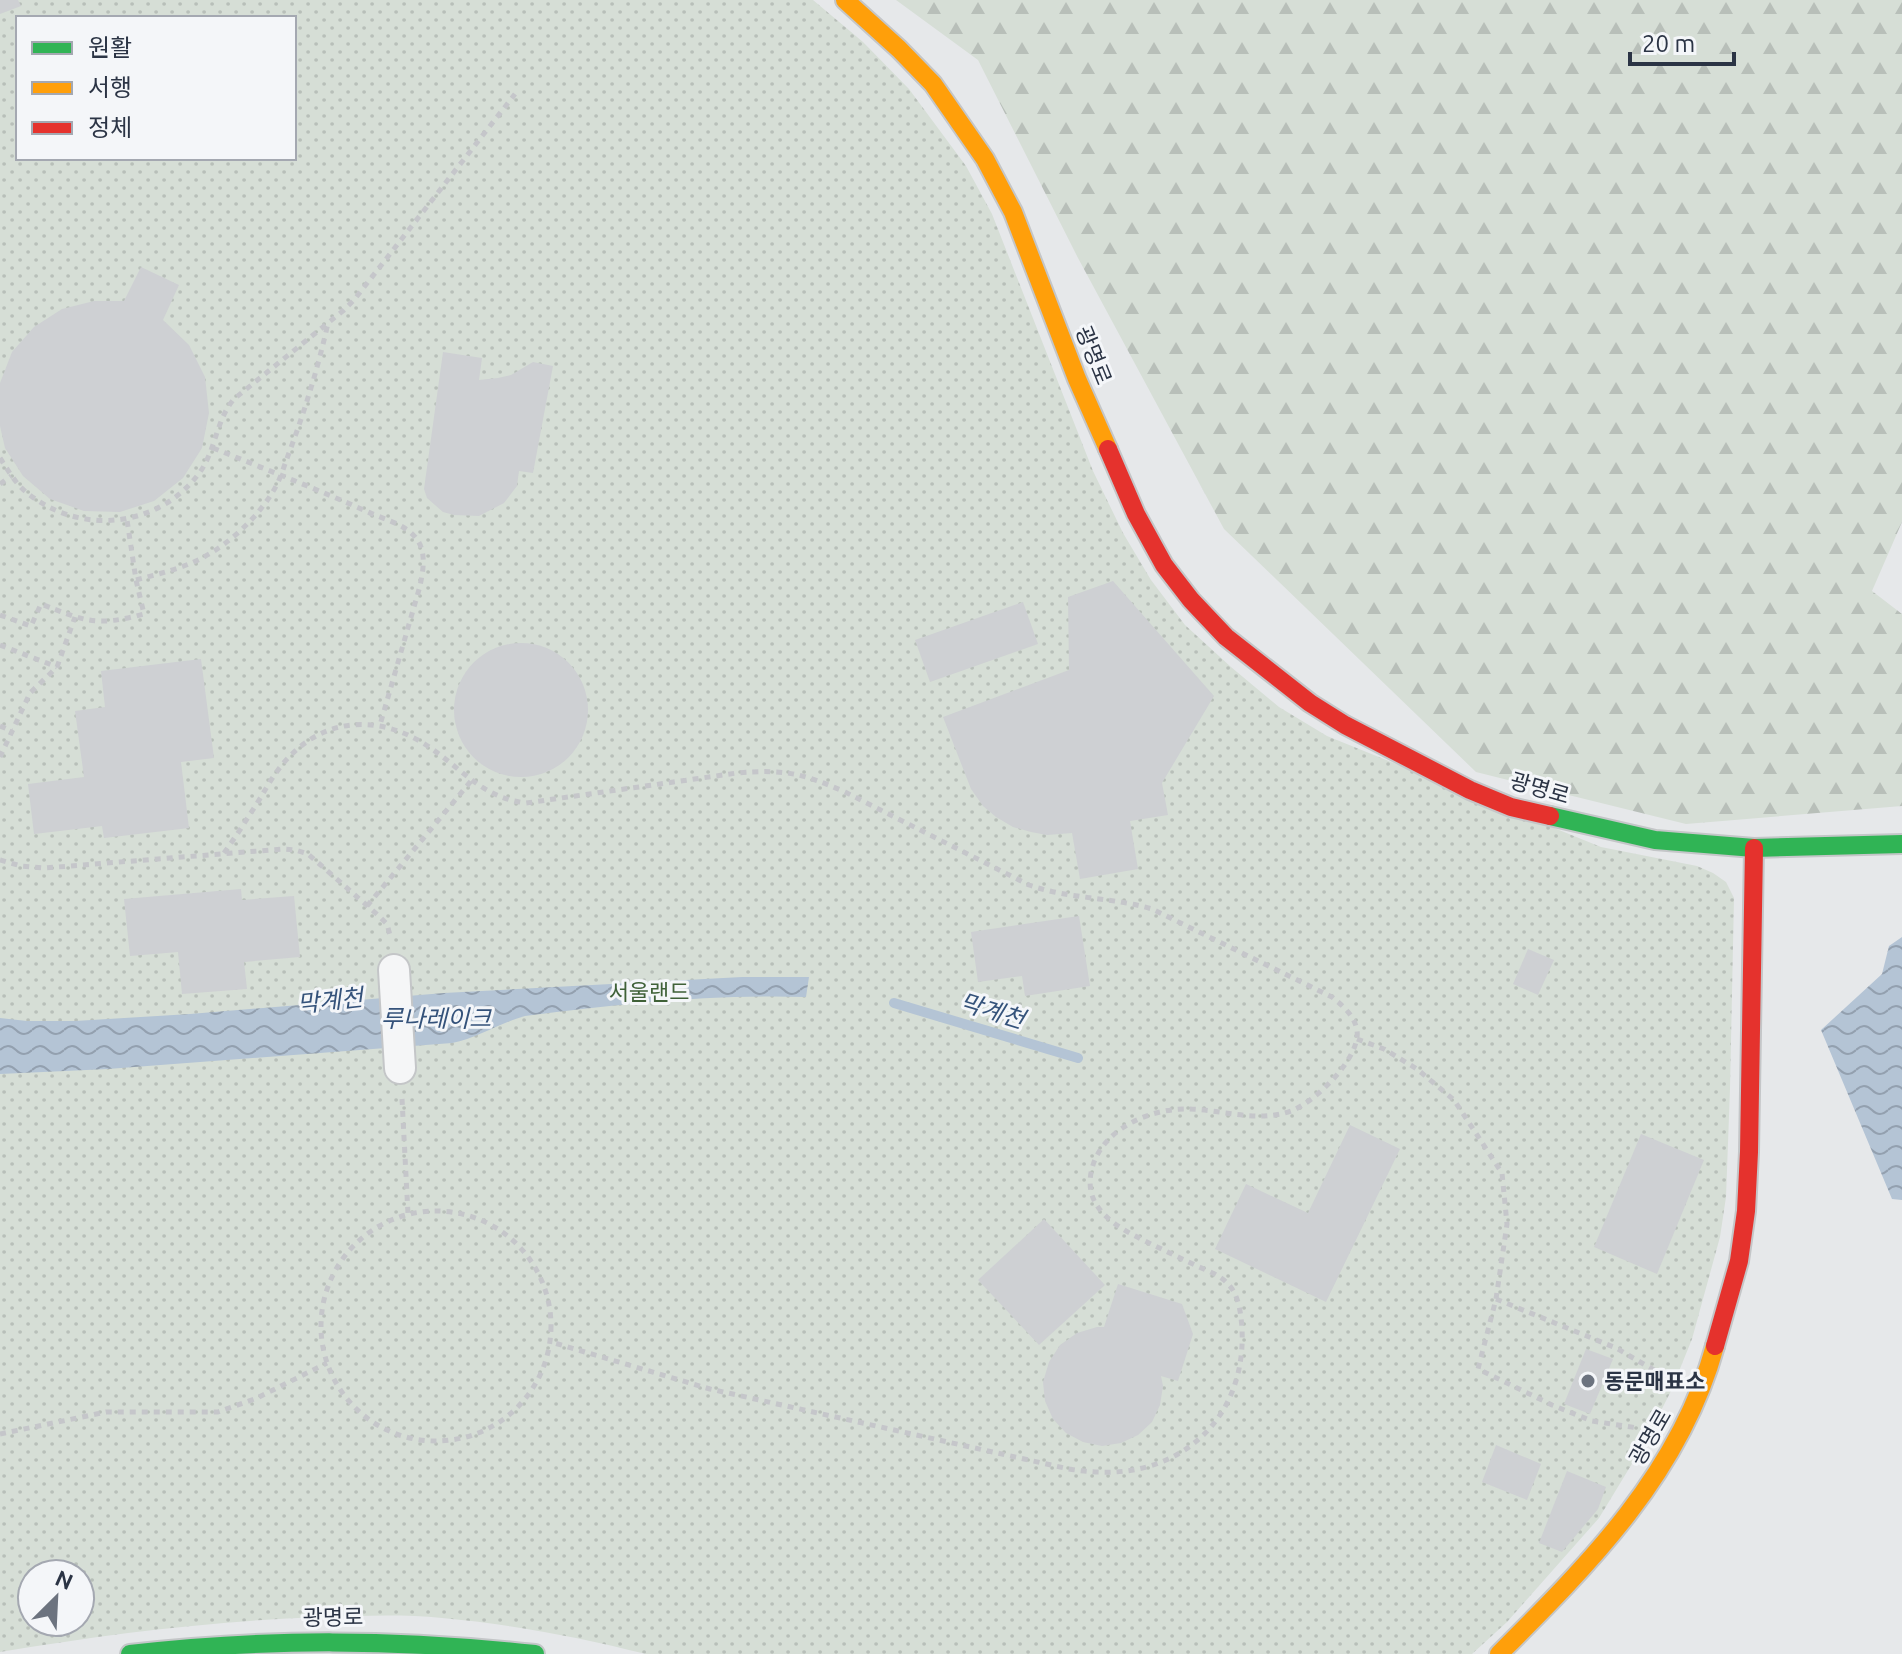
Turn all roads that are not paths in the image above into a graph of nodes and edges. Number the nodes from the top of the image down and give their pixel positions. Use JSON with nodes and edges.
{"nodes":[{"id":1,"x":845,"y":0,"type":"edge"},
{"id":2,"x":1902,"y":844,"type":"edge"},
{"id":3,"x":1754,"y":848,"type":"junction"},
{"id":4,"x":394,"y":970,"type":"road end"},
{"id":5,"x":400,"y":1068,"type":"road end"},
{"id":6,"x":130,"y":1654,"type":"edge"},
{"id":7,"x":535,"y":1654,"type":"edge"},
{"id":8,"x":1499,"y":1654,"type":"edge"}],
"edges":[{"from":1,"to":3,"type":"street","name":"광명로"},
{"from":2,"to":3,"type":"street"},
{"from":3,"to":8,"type":"street","name":"광명로"},
{"from":4,"to":5,"type":"street"},
{"from":6,"to":7,"type":"street","name":"광명로"}]}
